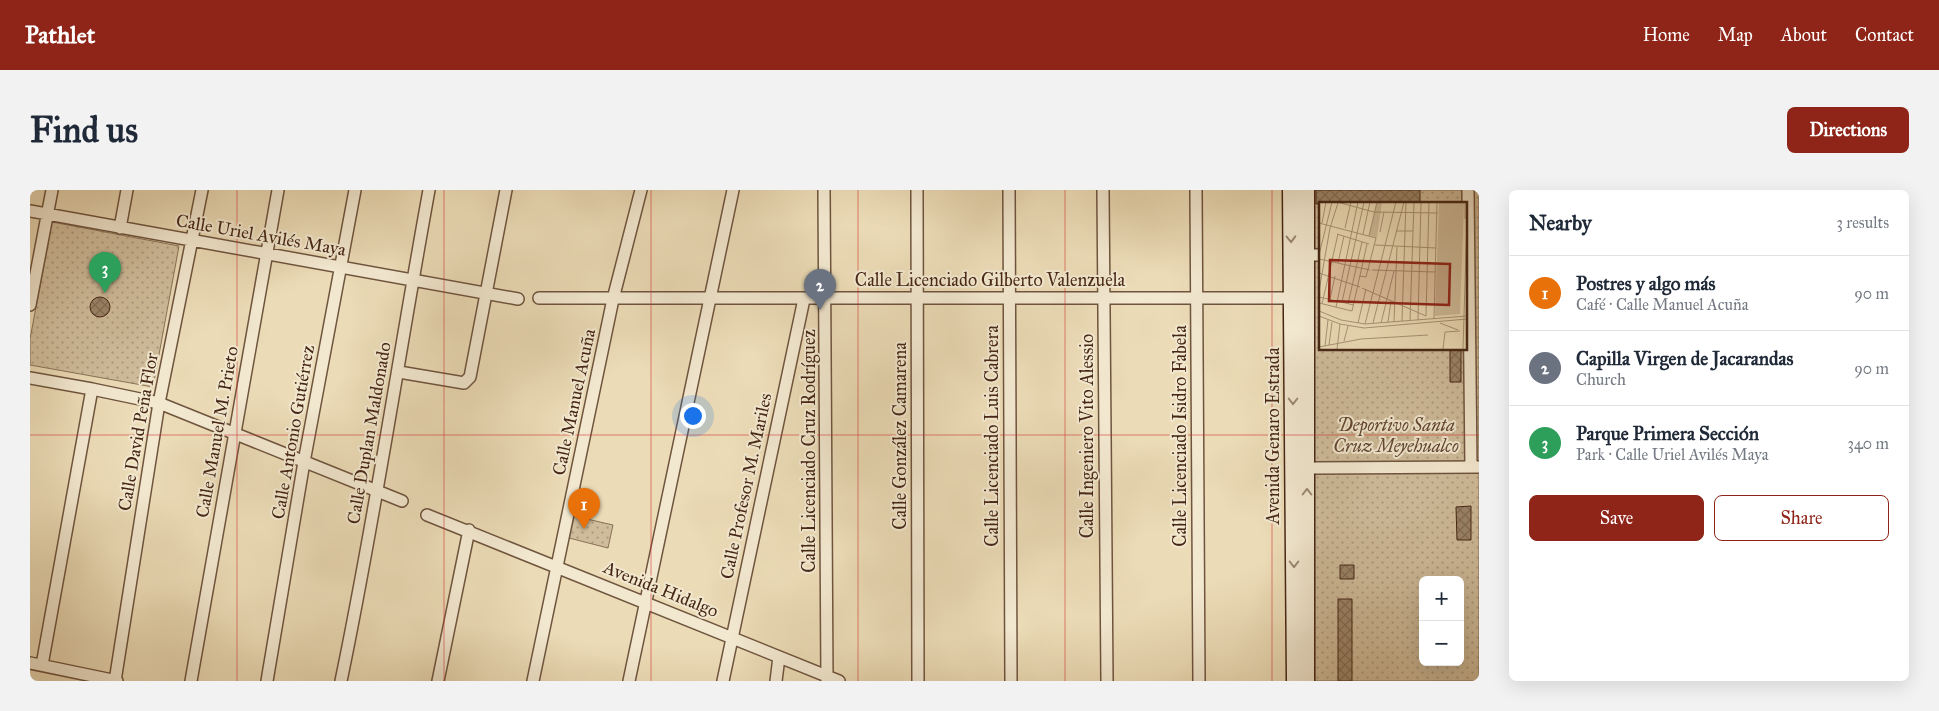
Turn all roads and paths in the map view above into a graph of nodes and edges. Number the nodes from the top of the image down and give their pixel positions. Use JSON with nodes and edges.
{"nodes":[{"id":1,"x":52,"y":190,"type":"edge"},
{"id":2,"x":127,"y":190,"type":"edge"},
{"id":3,"x":202,"y":190,"type":"edge"},
{"id":4,"x":278,"y":190,"type":"edge"},
{"id":5,"x":355,"y":190,"type":"edge"},
{"id":6,"x":429,"y":190,"type":"edge"},
{"id":7,"x":506,"y":190,"type":"edge"},
{"id":8,"x":641,"y":190,"type":"edge"},
{"id":9,"x":733,"y":190,"type":"edge"},
{"id":10,"x":824,"y":190,"type":"edge"},
{"id":11,"x":917,"y":190,"type":"edge"},
{"id":12,"x":1009,"y":190,"type":"edge"},
{"id":13,"x":1103,"y":190,"type":"edge"},
{"id":14,"x":1196,"y":190,"type":"edge"},
{"id":15,"x":1291,"y":190,"type":"edge"},
{"id":16,"x":1306,"y":190,"type":"edge"},
{"id":17,"x":1468,"y":190,"type":"edge"},
{"id":18,"x":30,"y":211,"type":"edge"},
{"id":19,"x":47,"y":214,"type":"junction"},
{"id":20,"x":120,"y":228,"type":"junction"},
{"id":21,"x":192,"y":241,"type":"junction"},
{"id":22,"x":1471,"y":252,"type":"edge"},
{"id":23,"x":266,"y":254,"type":"junction"},
{"id":24,"x":1313,"y":255,"type":"edge"},
{"id":25,"x":341,"y":267,"type":"junction"},
{"id":26,"x":413,"y":280,"type":"junction"},
{"id":27,"x":486,"y":294,"type":"junction"},
{"id":28,"x":1196,"y":297,"type":"junction"},
{"id":29,"x":539,"y":298,"type":"dead end"},
{"id":30,"x":826,"y":298,"type":"junction"},
{"id":31,"x":917,"y":298,"type":"junction"},
{"id":32,"x":1009,"y":298,"type":"junction"},
{"id":33,"x":1104,"y":298,"type":"junction"},
{"id":34,"x":1299,"y":298,"type":"junction"},
{"id":35,"x":518,"y":299,"type":"dead end"},
{"id":36,"x":710,"y":299,"type":"junction"},
{"id":37,"x":804,"y":299,"type":"junction"},
{"id":38,"x":613,"y":300,"type":"junction"},
{"id":39,"x":30,"y":305,"type":"edge"},
{"id":40,"x":399,"y":372,"type":"junction"},
{"id":41,"x":30,"y":378,"type":"edge"},
{"id":42,"x":92,"y":389,"type":"junction"},
{"id":43,"x":159,"y":404,"type":"junction"},
{"id":44,"x":235,"y":434,"type":"junction"},
{"id":45,"x":304,"y":462,"type":"junction"},
{"id":46,"x":1475,"y":467,"type":"edge"},
{"id":47,"x":1314,"y":468,"type":"dead end"},
{"id":48,"x":376,"y":491,"type":"junction"},
{"id":49,"x":402,"y":501,"type":"dead end"},
{"id":50,"x":428,"y":514,"type":"dead end"},
{"id":51,"x":469,"y":530,"type":"junction"},
{"id":52,"x":557,"y":566,"type":"junction"},
{"id":53,"x":646,"y":602,"type":"junction"},
{"id":54,"x":732,"y":637,"type":"junction"},
{"id":55,"x":779,"y":657,"type":"junction"},
{"id":56,"x":30,"y":663,"type":"edge"},
{"id":57,"x":42,"y":665,"type":"junction"},
{"id":58,"x":827,"y":678,"type":"edge"},
{"id":59,"x":116,"y":681,"type":"edge"},
{"id":60,"x":192,"y":681,"type":"edge"},
{"id":61,"x":267,"y":681,"type":"edge"},
{"id":62,"x":341,"y":681,"type":"edge"},
{"id":63,"x":438,"y":681,"type":"edge"},
{"id":64,"x":533,"y":681,"type":"edge"},
{"id":65,"x":628,"y":681,"type":"edge"},
{"id":66,"x":723,"y":681,"type":"edge"},
{"id":67,"x":776,"y":681,"type":"edge"},
{"id":68,"x":839,"y":681,"type":"edge"},
{"id":69,"x":918,"y":681,"type":"edge"},
{"id":70,"x":1011,"y":681,"type":"edge"},
{"id":71,"x":1107,"y":681,"type":"edge"},
{"id":72,"x":1199,"y":681,"type":"edge"},
{"id":73,"x":1295,"y":681,"type":"edge"},
{"id":74,"x":1306,"y":681,"type":"edge"}],
"edges":[{"from":1,"to":19,"type":"street"},
{"from":2,"to":20,"type":"street"},
{"from":3,"to":21,"type":"street","name":"Calle David Peña Flor"},
{"from":4,"to":23,"type":"street","name":"Calle Manuel M. Prieto"},
{"from":5,"to":25,"type":"street","name":"Calle Antonio Gutiérrez"},
{"from":6,"to":26,"type":"street","name":"Calle Duplan Maldonado"},
{"from":7,"to":27,"type":"street"},
{"from":8,"to":38,"type":"street","name":"Calle Manuel Acuña"},
{"from":9,"to":36,"type":"street"},
{"from":10,"to":30,"type":"street","name":"Calle Licenciado Cruz Rodríguez"},
{"from":11,"to":31,"type":"street","name":"Calle González Camarena"},
{"from":12,"to":32,"type":"street","name":"Calle Licenciado Luis Cabrera"},
{"from":13,"to":33,"type":"street","name":"Calle Ingeniero Vito Alessio"},
{"from":14,"to":28,"type":"street","name":"Calle Licenciado Isidro Fabela"},
{"from":15,"to":34,"type":"street","name":"Avenida Genaro Estrada","one_way":true},
{"from":16,"to":24,"type":"street","name":"Avenida Genaro Estrada"},
{"from":17,"to":22,"type":"street"},
{"from":18,"to":19,"type":"street","name":"Calle Uriel Avilés Maya"},
{"from":19,"to":20,"type":"street","name":"Calle Uriel Avilés Maya"},
{"from":19,"to":39,"type":"street"},
{"from":20,"to":21,"type":"street","name":"Calle Uriel Avilés Maya"},
{"from":21,"to":23,"type":"street","name":"Calle Uriel Avilés Maya"},
{"from":21,"to":43,"type":"street","name":"Calle David Peña Flor"},
{"from":22,"to":46,"type":"street"},
{"from":23,"to":25,"type":"street","name":"Calle Uriel Avilés Maya"},
{"from":23,"to":44,"type":"street","name":"Calle Manuel M. Prieto"},
{"from":24,"to":34,"type":"street","name":"Avenida Genaro Estrada"},
{"from":25,"to":26,"type":"street","name":"Calle Uriel Avilés Maya"},
{"from":25,"to":45,"type":"street","name":"Calle Antonio Gutiérrez"},
{"from":26,"to":27,"type":"street","name":"Calle Uriel Avilés Maya"},
{"from":26,"to":40,"type":"street","name":"Calle Duplan Maldonado"},
{"from":27,"to":35,"type":"street","name":"Calle Uriel Avilés Maya"},
{"from":27,"to":40,"type":"street"},
{"from":28,"to":33,"type":"street","name":"Calle Licenciado Gilberto Valenzuela"},
{"from":28,"to":34,"type":"street","name":"Calle Licenciado Gilberto Valenzuela"},
{"from":28,"to":72,"type":"street","name":"Calle Licenciado Isidro Fabela"},
{"from":29,"to":38,"type":"street","name":"Calle Licenciado Gilberto Valenzuela"},
{"from":30,"to":31,"type":"street","name":"Calle Licenciado Gilberto Valenzuela"},
{"from":30,"to":37,"type":"street","name":"Calle Licenciado Gilberto Valenzuela"},
{"from":30,"to":58,"type":"street","name":"Calle Licenciado Cruz Rodríguez"},
{"from":31,"to":32,"type":"street","name":"Calle Licenciado Gilberto Valenzuela"},
{"from":31,"to":69,"type":"street","name":"Calle González Camarena"},
{"from":32,"to":33,"type":"street","name":"Calle Licenciado Gilberto Valenzuela"},
{"from":32,"to":70,"type":"street","name":"Calle Licenciado Luis Cabrera"},
{"from":33,"to":71,"type":"street","name":"Calle Ingeniero Vito Alessio"},
{"from":34,"to":73,"type":"street","name":"Avenida Genaro Estrada","one_way":true},
{"from":74,"to":34,"type":"street","name":"Avenida Genaro Estrada","one_way":true},
{"from":36,"to":37,"type":"street","name":"Calle Licenciado Gilberto Valenzuela"},
{"from":36,"to":38,"type":"street","name":"Calle Licenciado Gilberto Valenzuela"},
{"from":36,"to":53,"type":"street"},
{"from":37,"to":54,"type":"street","name":"Calle Profesor M. Mariles"},
{"from":38,"to":52,"type":"street","name":"Calle Manuel Acuña"},
{"from":40,"to":48,"type":"street","name":"Calle Duplan Maldonado"},
{"from":41,"to":42,"type":"street"},
{"from":42,"to":43,"type":"street"},
{"from":42,"to":57,"type":"street"},
{"from":43,"to":44,"type":"street"},
{"from":43,"to":59,"type":"street","name":"Calle David Peña Flor"},
{"from":44,"to":45,"type":"street"},
{"from":44,"to":60,"type":"street","name":"Calle Manuel M. Prieto"},
{"from":45,"to":48,"type":"street"},
{"from":45,"to":61,"type":"street","name":"Calle Antonio Gutiérrez"},
{"from":46,"to":47,"type":"street"},
{"from":48,"to":49,"type":"street"},
{"from":48,"to":62,"type":"street","name":"Calle Duplan Maldonado"},
{"from":50,"to":51,"type":"street","name":"Avenida Hidalgo"},
{"from":51,"to":52,"type":"street","name":"Avenida Hidalgo"},
{"from":51,"to":63,"type":"street"},
{"from":52,"to":53,"type":"street","name":"Avenida Hidalgo"},
{"from":52,"to":64,"type":"street","name":"Calle Manuel Acuña"},
{"from":53,"to":54,"type":"street","name":"Avenida Hidalgo"},
{"from":53,"to":65,"type":"street"},
{"from":54,"to":55,"type":"street","name":"Avenida Hidalgo"},
{"from":54,"to":66,"type":"street","name":"Calle Profesor M. Mariles"},
{"from":55,"to":58,"type":"street","name":"Avenida Hidalgo"},
{"from":55,"to":67,"type":"street"},
{"from":56,"to":57,"type":"street"},
{"from":57,"to":59,"type":"street"},
{"from":58,"to":68,"type":"street","name":"Avenida Hidalgo"}]}
